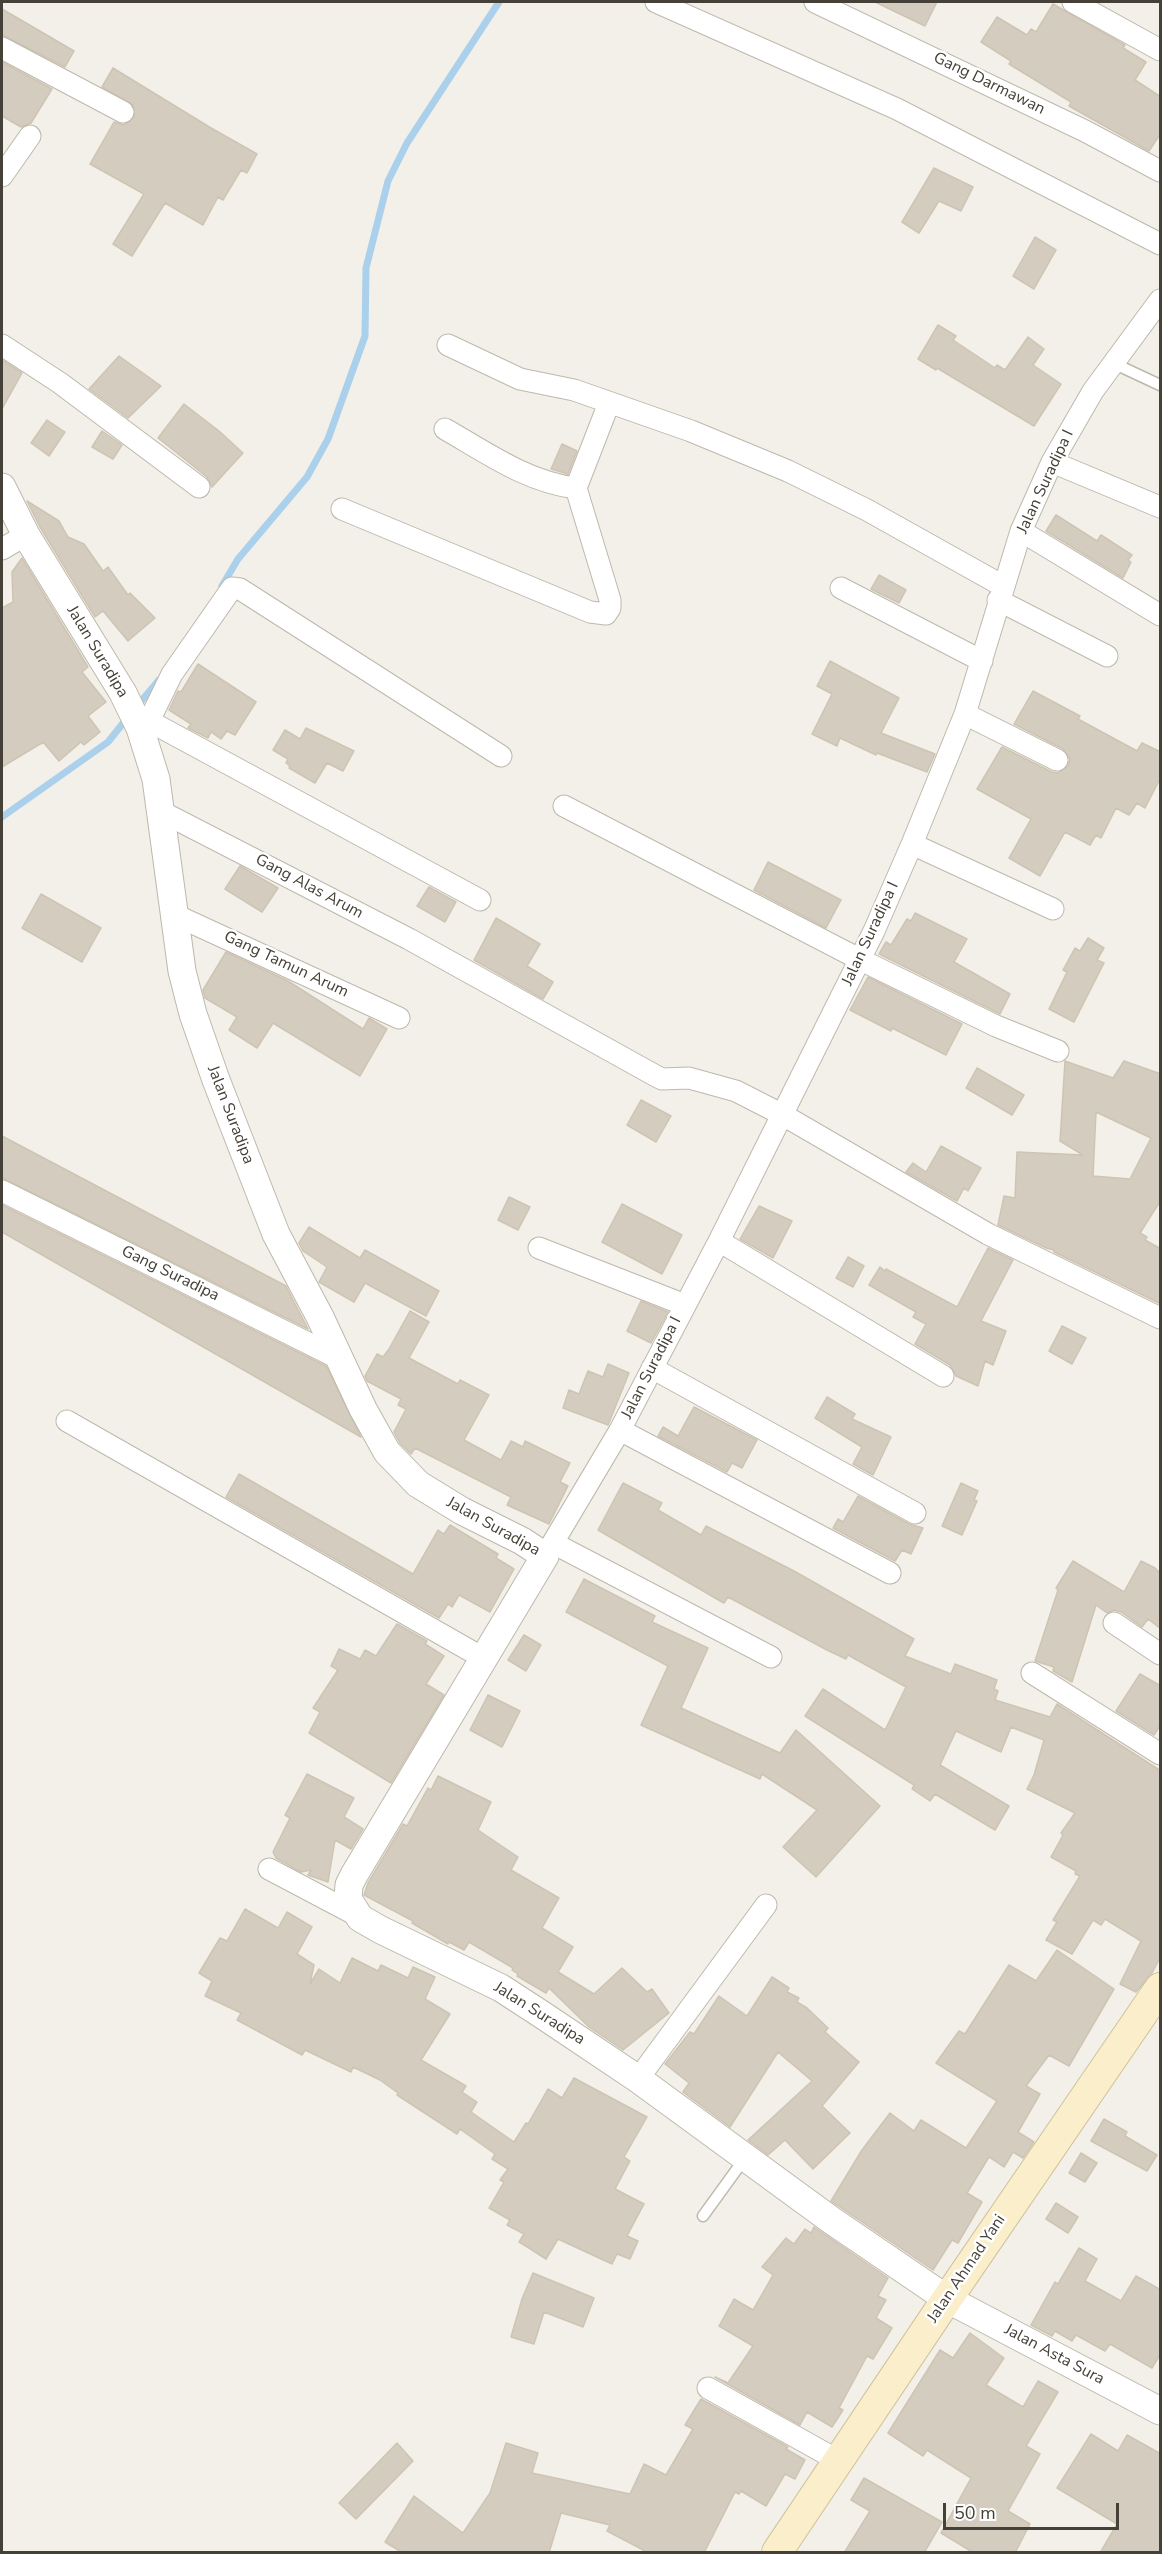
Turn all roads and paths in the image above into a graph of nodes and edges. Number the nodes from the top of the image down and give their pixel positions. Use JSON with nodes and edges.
{"nodes":[{"id":1,"x":656,"y":2,"type":"edge"},
{"id":2,"x":815,"y":2,"type":"edge"},
{"id":3,"x":1073,"y":2,"type":"edge"},
{"id":4,"x":2,"y":48,"type":"edge"},
{"id":5,"x":1161,"y":50,"type":"edge"},
{"id":6,"x":123,"y":111,"type":"dead end"},
{"id":7,"x":30,"y":136,"type":"dead end"},
{"id":8,"x":1161,"y":171,"type":"edge"},
{"id":9,"x":2,"y":176,"type":"edge"},
{"id":10,"x":1161,"y":244,"type":"edge"},
{"id":11,"x":1161,"y":300,"type":"edge"},
{"id":12,"x":2,"y":345,"type":"edge"},
{"id":13,"x":448,"y":345,"type":"dead end"},
{"id":14,"x":1113,"y":363,"type":"junction"},
{"id":15,"x":1161,"y":385,"type":"edge"},
{"id":16,"x":609,"y":402,"type":"junction"},
{"id":17,"x":445,"y":429,"type":"dead end"},
{"id":18,"x":1052,"y":462,"type":"junction"},
{"id":19,"x":2,"y":487,"type":"edge"},
{"id":20,"x":199,"y":487,"type":"dead end"},
{"id":21,"x":576,"y":488,"type":"junction"},
{"id":22,"x":1161,"y":507,"type":"edge"},
{"id":23,"x":342,"y":509,"type":"dead end"},
{"id":24,"x":1021,"y":531,"type":"junction"},
{"id":25,"x":26,"y":535,"type":"junction"},
{"id":26,"x":2,"y":549,"type":"edge"},
{"id":27,"x":841,"y":588,"type":"dead end"},
{"id":28,"x":1001,"y":593,"type":"junction"},
{"id":29,"x":1161,"y":615,"type":"edge"},
{"id":30,"x":1107,"y":656,"type":"dead end"},
{"id":31,"x":982,"y":661,"type":"junction"},
{"id":32,"x":965,"y":714,"type":"junction"},
{"id":33,"x":146,"y":728,"type":"junction"},
{"id":34,"x":501,"y":756,"type":"dead end"},
{"id":35,"x":1057,"y":760,"type":"dead end"},
{"id":36,"x":564,"y":806,"type":"dead end"},
{"id":37,"x":162,"y":812,"type":"junction"},
{"id":38,"x":912,"y":844,"type":"junction"},
{"id":39,"x":480,"y":900,"type":"dead end"},
{"id":40,"x":1053,"y":909,"type":"dead end"},
{"id":41,"x":173,"y":914,"type":"junction"},
{"id":42,"x":859,"y":960,"type":"junction"},
{"id":43,"x":399,"y":1018,"type":"dead end"},
{"id":44,"x":1058,"y":1051,"type":"dead end"},
{"id":45,"x":783,"y":1115,"type":"junction"},
{"id":46,"x":2,"y":1191,"type":"edge"},
{"id":47,"x":719,"y":1241,"type":"junction"},
{"id":48,"x":539,"y":1248,"type":"dead end"},
{"id":49,"x":685,"y":1305,"type":"junction"},
{"id":50,"x":1153,"y":1314,"type":"edge"},
{"id":51,"x":338,"y":1358,"type":"junction"},
{"id":52,"x":652,"y":1368,"type":"junction"},
{"id":53,"x":943,"y":1376,"type":"dead end"},
{"id":54,"x":67,"y":1421,"type":"dead end"},
{"id":55,"x":620,"y":1430,"type":"junction"},
{"id":56,"x":915,"y":1513,"type":"dead end"},
{"id":57,"x":549,"y":1550,"type":"junction"},
{"id":58,"x":890,"y":1573,"type":"dead end"},
{"id":59,"x":1114,"y":1623,"type":"dead end"},
{"id":60,"x":1161,"y":1654,"type":"edge"},
{"id":61,"x":771,"y":1657,"type":"dead end"},
{"id":62,"x":483,"y":1658,"type":"junction"},
{"id":63,"x":1032,"y":1673,"type":"dead end"},
{"id":64,"x":1161,"y":1754,"type":"edge"},
{"id":65,"x":269,"y":1869,"type":"dead end"},
{"id":66,"x":766,"y":1905,"type":"dead end"},
{"id":67,"x":360,"y":1917,"type":"junction"},
{"id":68,"x":1161,"y":1988,"type":"edge"},
{"id":69,"x":638,"y":2079,"type":"junction"},
{"id":70,"x":745,"y":2158,"type":"junction"},
{"id":71,"x":703,"y":2216,"type":"dead end"},
{"id":72,"x":947,"y":2299,"type":"junction"},
{"id":73,"x":708,"y":2388,"type":"dead end"},
{"id":74,"x":1161,"y":2411,"type":"edge"},
{"id":75,"x":839,"y":2461,"type":"junction"},
{"id":76,"x":777,"y":2553,"type":"edge"}],
"edges":[{"from":1,"to":10,"type":"street"},
{"from":2,"to":8,"type":"street","name":"Gang Darmawan"},
{"from":3,"to":5,"type":"street"},
{"from":4,"to":6,"type":"street"},
{"from":7,"to":9,"type":"street"},
{"from":11,"to":14,"type":"street","name":"Jalan Suradipa I"},
{"from":12,"to":20,"type":"street"},
{"from":13,"to":16,"type":"street"},
{"from":14,"to":15,"type":"lane"},
{"from":14,"to":18,"type":"street","name":"Jalan Suradipa I"},
{"from":16,"to":21,"type":"street"},
{"from":16,"to":28,"type":"street"},
{"from":17,"to":21,"type":"street"},
{"from":18,"to":22,"type":"street"},
{"from":18,"to":24,"type":"street","name":"Jalan Suradipa I"},
{"from":19,"to":25,"type":"street","name":"Jalan Suradipa"},
{"from":21,"to":23,"type":"street"},
{"from":24,"to":28,"type":"street","name":"Jalan Suradipa I"},
{"from":24,"to":29,"type":"street"},
{"from":25,"to":26,"type":"street"},
{"from":25,"to":33,"type":"street","name":"Jalan Suradipa"},
{"from":27,"to":31,"type":"street"},
{"from":28,"to":30,"type":"street"},
{"from":28,"to":31,"type":"street","name":"Jalan Suradipa I"},
{"from":31,"to":32,"type":"street","name":"Jalan Suradipa I"},
{"from":32,"to":35,"type":"street"},
{"from":32,"to":38,"type":"street","name":"Jalan Suradipa I"},
{"from":33,"to":34,"type":"street"},
{"from":33,"to":37,"type":"street","name":"Jalan Suradipa"},
{"from":33,"to":39,"type":"street"},
{"from":36,"to":42,"type":"street"},
{"from":37,"to":41,"type":"street","name":"Jalan Suradipa"},
{"from":37,"to":45,"type":"street","name":"Gang Alas Arum"},
{"from":38,"to":40,"type":"street"},
{"from":38,"to":42,"type":"street","name":"Jalan Suradipa I"},
{"from":41,"to":43,"type":"street","name":"Gang Tamun Arum"},
{"from":41,"to":51,"type":"street","name":"Jalan Suradipa"},
{"from":42,"to":44,"type":"street"},
{"from":42,"to":45,"type":"street","name":"Jalan Suradipa I"},
{"from":45,"to":47,"type":"street","name":"Jalan Suradipa I"},
{"from":45,"to":50,"type":"street","name":"Gang Alas Arum"},
{"from":46,"to":51,"type":"street","name":"Gang Suradipa"},
{"from":47,"to":49,"type":"street","name":"Jalan Suradipa I"},
{"from":47,"to":53,"type":"street"},
{"from":48,"to":49,"type":"street"},
{"from":49,"to":52,"type":"street","name":"Jalan Suradipa I"},
{"from":51,"to":57,"type":"street","name":"Jalan Suradipa"},
{"from":52,"to":55,"type":"street","name":"Jalan Suradipa I"},
{"from":52,"to":56,"type":"street"},
{"from":54,"to":62,"type":"street"},
{"from":55,"to":57,"type":"street","name":"Jalan Suradipa I"},
{"from":55,"to":58,"type":"street"},
{"from":57,"to":61,"type":"street"},
{"from":57,"to":62,"type":"street","name":"Jalan Suradipa"},
{"from":59,"to":60,"type":"street"},
{"from":62,"to":67,"type":"street","name":"Jalan Suradipa"},
{"from":63,"to":64,"type":"street"},
{"from":65,"to":67,"type":"street"},
{"from":66,"to":69,"type":"street"},
{"from":67,"to":69,"type":"street","name":"Jalan Suradipa"},
{"from":68,"to":72,"type":"main road","name":"Jalan Ahmad Yani"},
{"from":69,"to":70,"type":"street","name":"Jalan Suradipa"},
{"from":70,"to":71,"type":"lane"},
{"from":70,"to":72,"type":"street","name":"Jalan Suradipa"},
{"from":72,"to":74,"type":"street","name":"Jalan Asta Sura"},
{"from":72,"to":75,"type":"main road","name":"Jalan Ahmad Yani"},
{"from":73,"to":75,"type":"street"},
{"from":75,"to":76,"type":"main road","name":"Jalan Ahmad Yani"}]}
